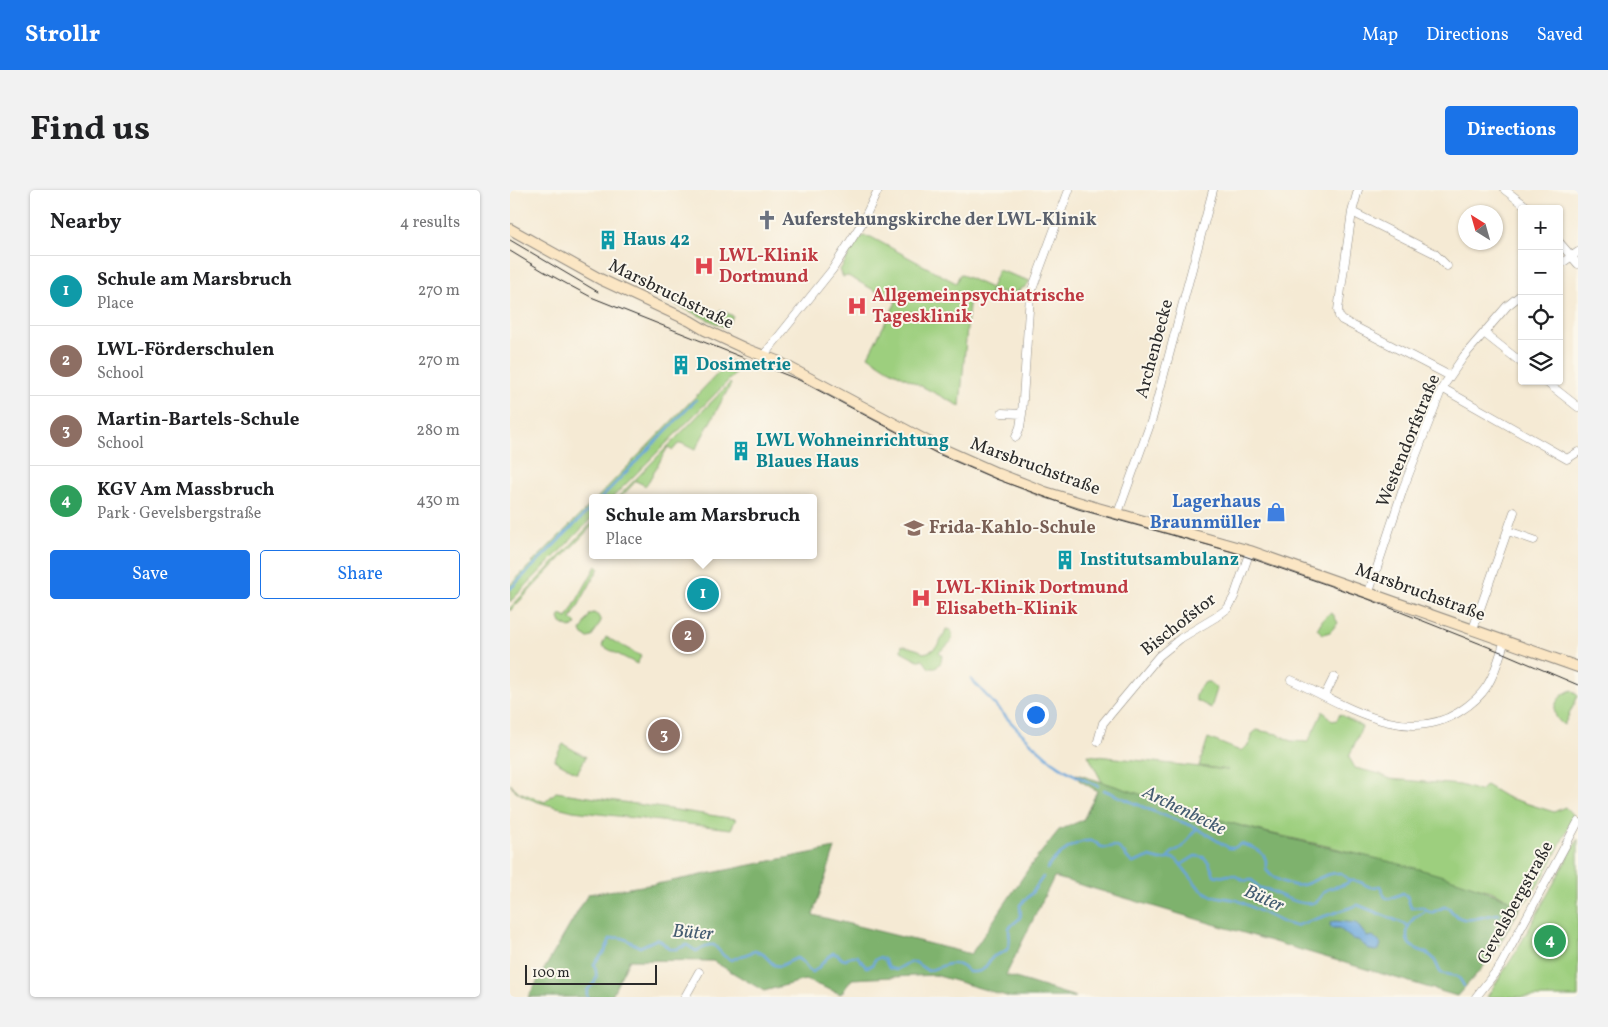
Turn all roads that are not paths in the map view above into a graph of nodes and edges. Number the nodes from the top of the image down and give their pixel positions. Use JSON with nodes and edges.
{"nodes":[{"id":1,"x":878,"y":190,"type":"edge"},
{"id":2,"x":1069,"y":190,"type":"edge"},
{"id":3,"x":1213,"y":190,"type":"edge"},
{"id":4,"x":1358,"y":190,"type":"edge"},
{"id":5,"x":1506,"y":190,"type":"edge"},
{"id":6,"x":1525,"y":205,"type":"edge"},
{"id":7,"x":1352,"y":212,"type":"junction"},
{"id":8,"x":510,"y":229,"type":"edge"},
{"id":9,"x":1563,"y":245,"type":"edge"},
{"id":10,"x":1575,"y":254,"type":"edge"},
{"id":11,"x":1563,"y":262,"type":"edge"},
{"id":12,"x":1578,"y":264,"type":"edge"},
{"id":13,"x":1447,"y":266,"type":"dead end"},
{"id":14,"x":1521,"y":295,"type":"edge"},
{"id":15,"x":1484,"y":333,"type":"junction"},
{"id":16,"x":764,"y":356,"type":"junction"},
{"id":17,"x":1518,"y":360,"type":"edge"},
{"id":18,"x":1450,"y":376,"type":"junction"},
{"id":19,"x":1550,"y":385,"type":"edge"},
{"id":20,"x":1442,"y":388,"type":"junction"},
{"id":21,"x":1578,"y":407,"type":"edge"},
{"id":22,"x":1002,"y":413,"type":"dead end"},
{"id":23,"x":1022,"y":414,"type":"junction"},
{"id":24,"x":1016,"y":437,"type":"dead end"},
{"id":25,"x":1578,"y":452,"type":"edge"},
{"id":26,"x":1514,"y":512,"type":"dead end"},
{"id":27,"x":1118,"y":513,"type":"junction"},
{"id":28,"x":1508,"y":531,"type":"junction"},
{"id":29,"x":1534,"y":540,"type":"dead end"},
{"id":30,"x":1250,"y":551,"type":"junction"},
{"id":31,"x":1369,"y":592,"type":"junction"},
{"id":32,"x":1473,"y":629,"type":"junction"},
{"id":33,"x":1505,"y":640,"type":"junction"},
{"id":34,"x":1578,"y":667,"type":"edge"},
{"id":35,"x":1334,"y":677,"type":"dead end"},
{"id":36,"x":1291,"y":680,"type":"dead end"},
{"id":37,"x":1324,"y":695,"type":"junction"},
{"id":38,"x":1098,"y":741,"type":"dead end"},
{"id":39,"x":1578,"y":822,"type":"edge"},
{"id":40,"x":699,"y":972,"type":"dead end"},
{"id":41,"x":685,"y":997,"type":"edge"},
{"id":42,"x":1476,"y":997,"type":"edge"}],
"edges":[{"from":1,"to":16,"type":"street"},
{"from":2,"to":23,"type":"street"},
{"from":3,"to":27,"type":"street","name":"Archenbecke"},
{"from":4,"to":7,"type":"street"},
{"from":5,"to":6,"type":"street"},
{"from":7,"to":13,"type":"street"},
{"from":7,"to":18,"type":"street"},
{"from":8,"to":16,"type":"street","name":"Marsbruchstraße"},
{"from":9,"to":10,"type":"street"},
{"from":10,"to":11,"type":"street"},
{"from":10,"to":12,"type":"street"},
{"from":14,"to":15,"type":"street","name":"Westendorfstraße"},
{"from":15,"to":17,"type":"street"},
{"from":15,"to":18,"type":"street","name":"Westendorfstraße"},
{"from":16,"to":27,"type":"street","name":"Marsbruchstraße"},
{"from":18,"to":20,"type":"street","name":"Westendorfstraße"},
{"from":19,"to":21,"type":"street"},
{"from":20,"to":25,"type":"street"},
{"from":20,"to":31,"type":"street","name":"Westendorfstraße"},
{"from":22,"to":23,"type":"street"},
{"from":23,"to":24,"type":"street"},
{"from":26,"to":28,"type":"street"},
{"from":27,"to":30,"type":"street","name":"Marsbruchstraße"},
{"from":28,"to":29,"type":"street"},
{"from":28,"to":32,"type":"street"},
{"from":30,"to":31,"type":"street","name":"Marsbruchstraße"},
{"from":30,"to":38,"type":"street","name":"Bischofstor"},
{"from":31,"to":32,"type":"street","name":"Marsbruchstraße"},
{"from":32,"to":33,"type":"street","name":"Marsbruchstraße"},
{"from":33,"to":34,"type":"street","name":"Marsbruchstraße"},
{"from":33,"to":37,"type":"street"},
{"from":35,"to":37,"type":"street"},
{"from":36,"to":37,"type":"street"},
{"from":39,"to":42,"type":"street","name":"Gevelsbergstraße"},
{"from":40,"to":41,"type":"street"}]}
